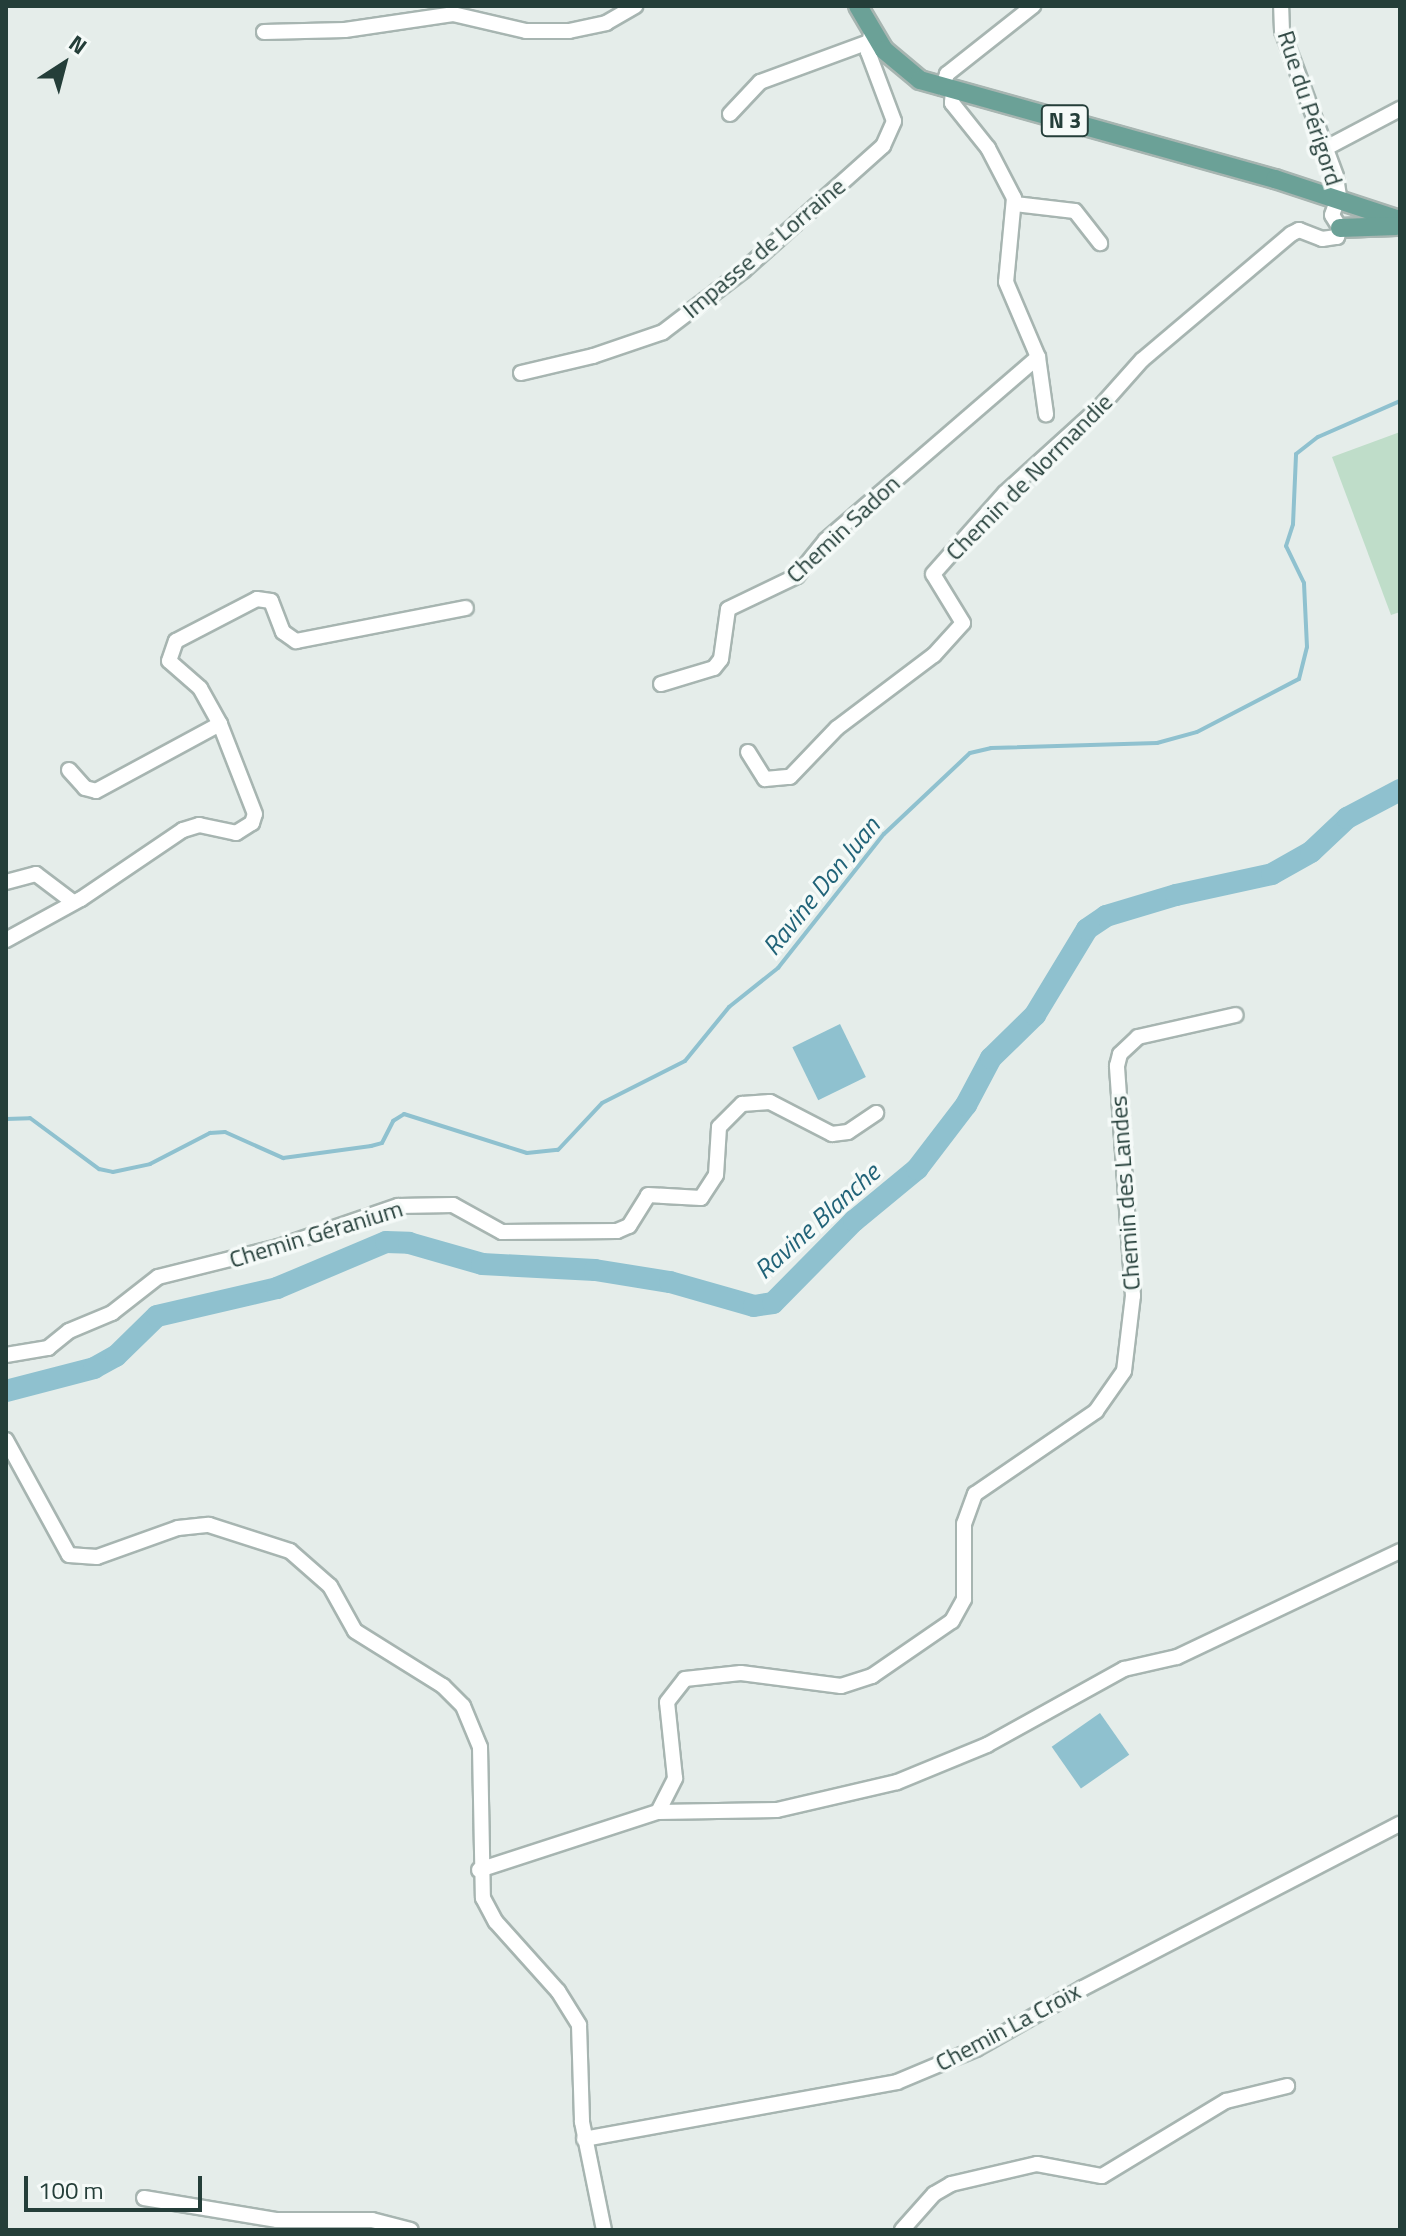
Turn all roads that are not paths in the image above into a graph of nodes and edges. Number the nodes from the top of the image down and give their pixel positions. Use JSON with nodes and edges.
{"nodes":[{"id":1,"x":636,"y":6,"type":"edge"},
{"id":2,"x":858,"y":6,"type":"edge"},
{"id":3,"x":1033,"y":6,"type":"edge"},
{"id":4,"x":1281,"y":6,"type":"edge"},
{"id":5,"x":264,"y":32,"type":"dead end"},
{"id":6,"x":869,"y":38,"type":"junction"},
{"id":7,"x":947,"y":89,"type":"junction"},
{"id":8,"x":1400,"y":109,"type":"edge"},
{"id":9,"x":730,"y":114,"type":"dead end"},
{"id":10,"x":1326,"y":148,"type":"junction"},
{"id":11,"x":1015,"y":204,"type":"junction"},
{"id":12,"x":1336,"y":204,"type":"junction"},
{"id":13,"x":1399,"y":224,"type":"edge"},
{"id":14,"x":1340,"y":228,"type":"junction"},
{"id":15,"x":1100,"y":243,"type":"dead end"},
{"id":16,"x":1038,"y":357,"type":"junction"},
{"id":17,"x":521,"y":373,"type":"dead end"},
{"id":18,"x":1046,"y":414,"type":"dead end"},
{"id":19,"x":466,"y":608,"type":"dead end"},
{"id":20,"x":661,"y":684,"type":"dead end"},
{"id":21,"x":220,"y":724,"type":"junction"},
{"id":22,"x":748,"y":752,"type":"dead end"},
{"id":23,"x":69,"y":770,"type":"dead end"},
{"id":24,"x":6,"y":882,"type":"edge"},
{"id":25,"x":73,"y":902,"type":"junction"},
{"id":26,"x":6,"y":940,"type":"edge"},
{"id":27,"x":1236,"y":1015,"type":"dead end"},
{"id":28,"x":876,"y":1113,"type":"dead end"},
{"id":29,"x":6,"y":1355,"type":"edge"},
{"id":30,"x":6,"y":1440,"type":"edge"},
{"id":31,"x":1400,"y":1551,"type":"edge"},
{"id":32,"x":658,"y":1812,"type":"junction"},
{"id":33,"x":1400,"y":1824,"type":"edge"},
{"id":34,"x":479,"y":1870,"type":"junction"},
{"id":35,"x":1287,"y":2086,"type":"dead end"},
{"id":36,"x":584,"y":2139,"type":"junction"},
{"id":37,"x":144,"y":2198,"type":"dead end"},
{"id":38,"x":411,"y":2230,"type":"edge"},
{"id":39,"x":604,"y":2230,"type":"edge"},
{"id":40,"x":902,"y":2230,"type":"edge"}],
"edges":[{"from":1,"to":5,"type":"street"},
{"from":2,"to":6,"type":"main road","number":"N 3"},
{"from":3,"to":7,"type":"street"},
{"from":4,"to":10,"type":"street","name":"Rue du Périgord"},
{"from":6,"to":7,"type":"main road","number":"N 3"},
{"from":6,"to":9,"type":"street"},
{"from":6,"to":17,"type":"street","name":"Impasse de Lorraine"},
{"from":7,"to":11,"type":"street"},
{"from":7,"to":12,"type":"main road","number":"N 3"},
{"from":8,"to":10,"type":"street"},
{"from":10,"to":12,"type":"street","name":"Rue du Périgord"},
{"from":11,"to":15,"type":"street"},
{"from":11,"to":16,"type":"street"},
{"from":12,"to":13,"type":"main road","number":"N 3"},
{"from":12,"to":14,"type":"street"},
{"from":13,"to":14,"type":"main road"},
{"from":14,"to":22,"type":"street","name":"Chemin de Normandie"},
{"from":16,"to":18,"type":"street"},
{"from":16,"to":20,"type":"street","name":"Chemin Sadon"},
{"from":19,"to":21,"type":"street"},
{"from":21,"to":23,"type":"street"},
{"from":21,"to":25,"type":"street"},
{"from":24,"to":25,"type":"street"},
{"from":25,"to":26,"type":"street"},
{"from":27,"to":32,"type":"street","name":"Chemin des Landes"},
{"from":28,"to":29,"type":"street","name":"Chemin Géranium"},
{"from":30,"to":34,"type":"street"},
{"from":31,"to":32,"type":"street"},
{"from":32,"to":34,"type":"street"},
{"from":33,"to":36,"type":"street","name":"Chemin La Croix"},
{"from":34,"to":36,"type":"street"},
{"from":35,"to":40,"type":"street"},
{"from":36,"to":39,"type":"street"},
{"from":37,"to":38,"type":"street"}]}
